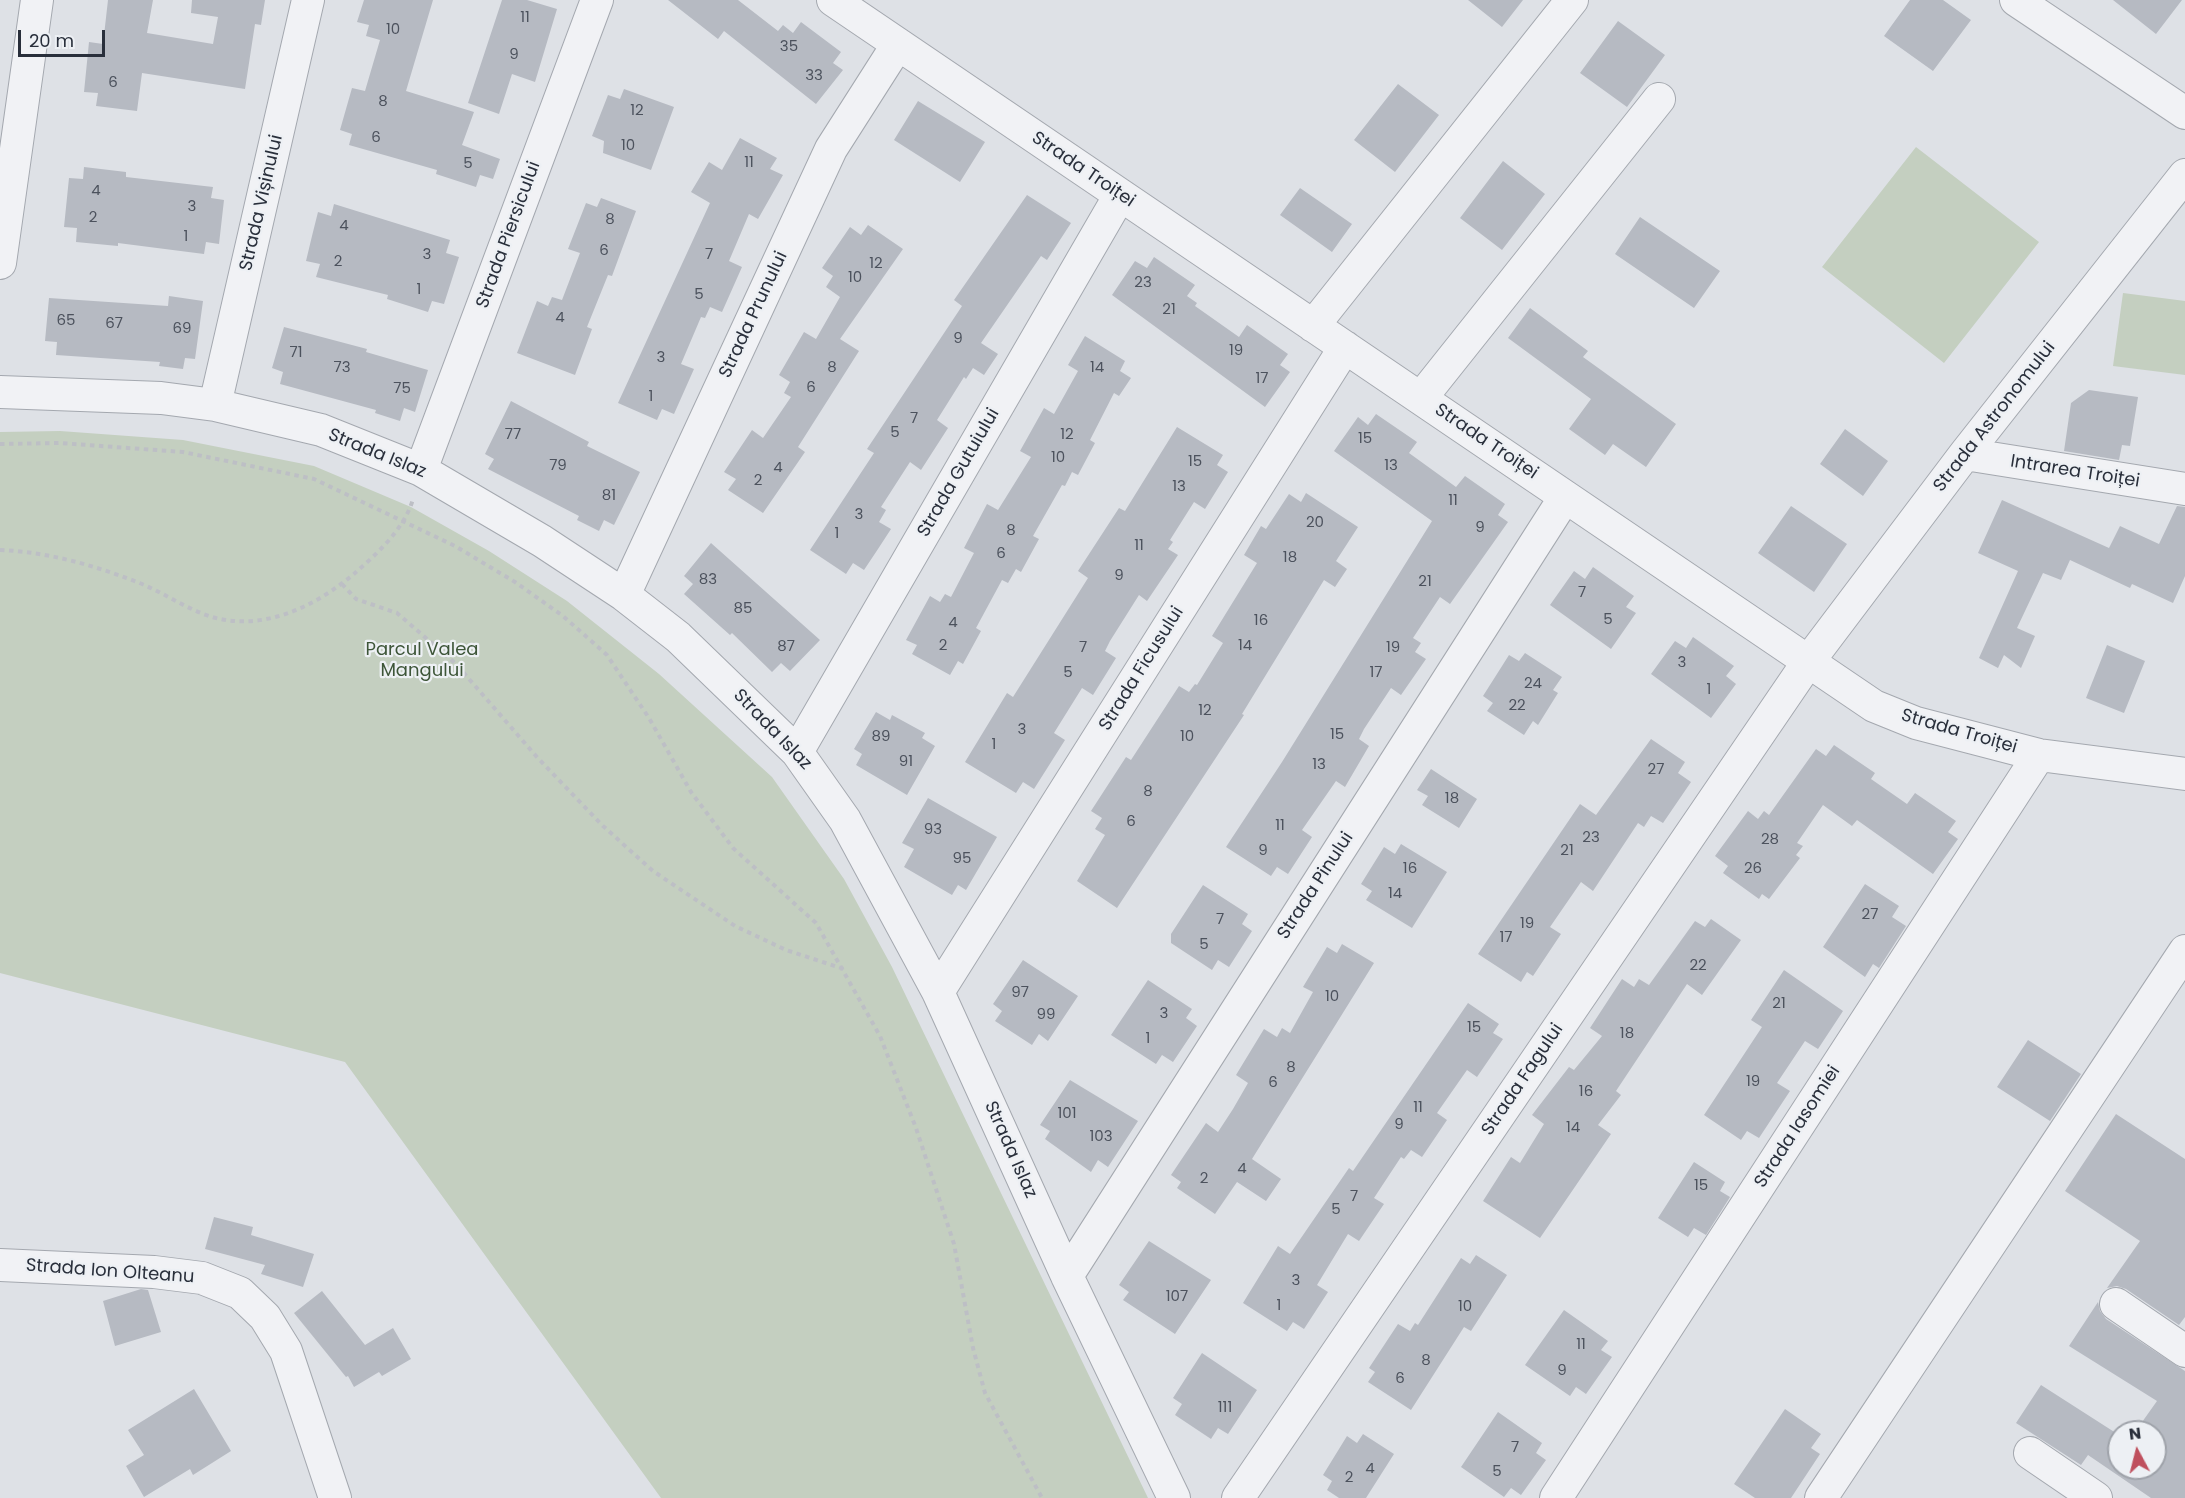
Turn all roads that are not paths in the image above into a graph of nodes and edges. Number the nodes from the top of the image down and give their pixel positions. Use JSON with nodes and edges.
{"nodes":[{"id":1,"x":37,"y":0,"type":"edge"},
{"id":2,"x":308,"y":0,"type":"edge"},
{"id":3,"x":597,"y":0,"type":"edge"},
{"id":4,"x":833,"y":0,"type":"edge"},
{"id":5,"x":1572,"y":0,"type":"edge"},
{"id":6,"x":2016,"y":0,"type":"edge"},
{"id":7,"x":2055,"y":10,"type":"edge"},
{"id":8,"x":898,"y":44,"type":"junction"},
{"id":9,"x":1659,"y":99,"type":"dead end"},
{"id":10,"x":2185,"y":113,"type":"edge"},
{"id":11,"x":2185,"y":175,"type":"edge"},
{"id":12,"x":1120,"y":195,"type":"junction"},
{"id":13,"x":0,"y":263,"type":"edge"},
{"id":14,"x":1313,"y":326,"type":"junction"},
{"id":15,"x":1345,"y":347,"type":"junction"},
{"id":16,"x":0,"y":392,"type":"edge"},
{"id":17,"x":1421,"y":398,"type":"junction"},
{"id":18,"x":215,"y":405,"type":"junction"},
{"id":19,"x":1965,"y":454,"type":"junction"},
{"id":20,"x":421,"y":470,"type":"junction"},
{"id":21,"x":2185,"y":489,"type":"edge"},
{"id":22,"x":1565,"y":497,"type":"junction"},
{"id":23,"x":624,"y":595,"type":"junction"},
{"id":24,"x":1808,"y":662,"type":"junction"},
{"id":25,"x":797,"y":752,"type":"junction"},
{"id":26,"x":2039,"y":755,"type":"junction"},
{"id":27,"x":2185,"y":774,"type":"edge"},
{"id":28,"x":2185,"y":951,"type":"edge"},
{"id":29,"x":938,"y":992,"type":"junction"},
{"id":30,"x":0,"y":1265,"type":"edge"},
{"id":31,"x":1067,"y":1276,"type":"junction"},
{"id":32,"x":2116,"y":1304,"type":"dead end"},
{"id":33,"x":2185,"y":1351,"type":"edge"},
{"id":34,"x":2030,"y":1453,"type":"dead end"},
{"id":35,"x":335,"y":1498,"type":"edge"},
{"id":36,"x":1174,"y":1498,"type":"edge"},
{"id":37,"x":1238,"y":1498,"type":"edge"},
{"id":38,"x":1556,"y":1498,"type":"edge"},
{"id":39,"x":1821,"y":1498,"type":"edge"},
{"id":40,"x":2096,"y":1498,"type":"edge"}],
"edges":[{"from":1,"to":13,"type":"street"},
{"from":2,"to":18,"type":"street","name":"Strada Vișinului"},
{"from":3,"to":20,"type":"street","name":"Strada Piersicului"},
{"from":4,"to":8,"type":"street","name":"Strada Troiței"},
{"from":5,"to":14,"type":"street"},
{"from":6,"to":7,"type":"street"},
{"from":7,"to":10,"type":"street"},
{"from":8,"to":12,"type":"street","name":"Strada Troiței"},
{"from":8,"to":23,"type":"street","name":"Strada Prunului"},
{"from":9,"to":17,"type":"street"},
{"from":11,"to":19,"type":"street","name":"Strada Astronomului"},
{"from":12,"to":14,"type":"street","name":"Strada Troiței"},
{"from":12,"to":25,"type":"street","name":"Strada Gutuiului"},
{"from":14,"to":15,"type":"street","name":"Strada Troiței"},
{"from":15,"to":17,"type":"street","name":"Strada Troiței"},
{"from":15,"to":29,"type":"street","name":"Strada Ficusului"},
{"from":16,"to":18,"type":"street","name":"Strada Islaz"},
{"from":17,"to":22,"type":"street","name":"Strada Troiței"},
{"from":18,"to":20,"type":"street","name":"Strada Islaz"},
{"from":19,"to":21,"type":"street","name":"Intrarea Troiței"},
{"from":19,"to":24,"type":"street","name":"Strada Astronomului"},
{"from":20,"to":23,"type":"street","name":"Strada Islaz"},
{"from":22,"to":24,"type":"street","name":"Strada Troiței"},
{"from":22,"to":31,"type":"street","name":"Strada Pinului"},
{"from":23,"to":25,"type":"street","name":"Strada Islaz"},
{"from":24,"to":26,"type":"street","name":"Strada Troiței"},
{"from":24,"to":37,"type":"street","name":"Strada Fagului"},
{"from":25,"to":29,"type":"street","name":"Strada Islaz"},
{"from":26,"to":27,"type":"street","name":"Strada Troiței"},
{"from":26,"to":38,"type":"street","name":"Strada Iasomiei"},
{"from":28,"to":39,"type":"street"},
{"from":29,"to":31,"type":"street","name":"Strada Islaz"},
{"from":30,"to":35,"type":"street","name":"Strada Ion Olteanu"},
{"from":31,"to":36,"type":"street","name":"Strada Islaz"},
{"from":32,"to":33,"type":"street"},
{"from":34,"to":40,"type":"street"}]}
